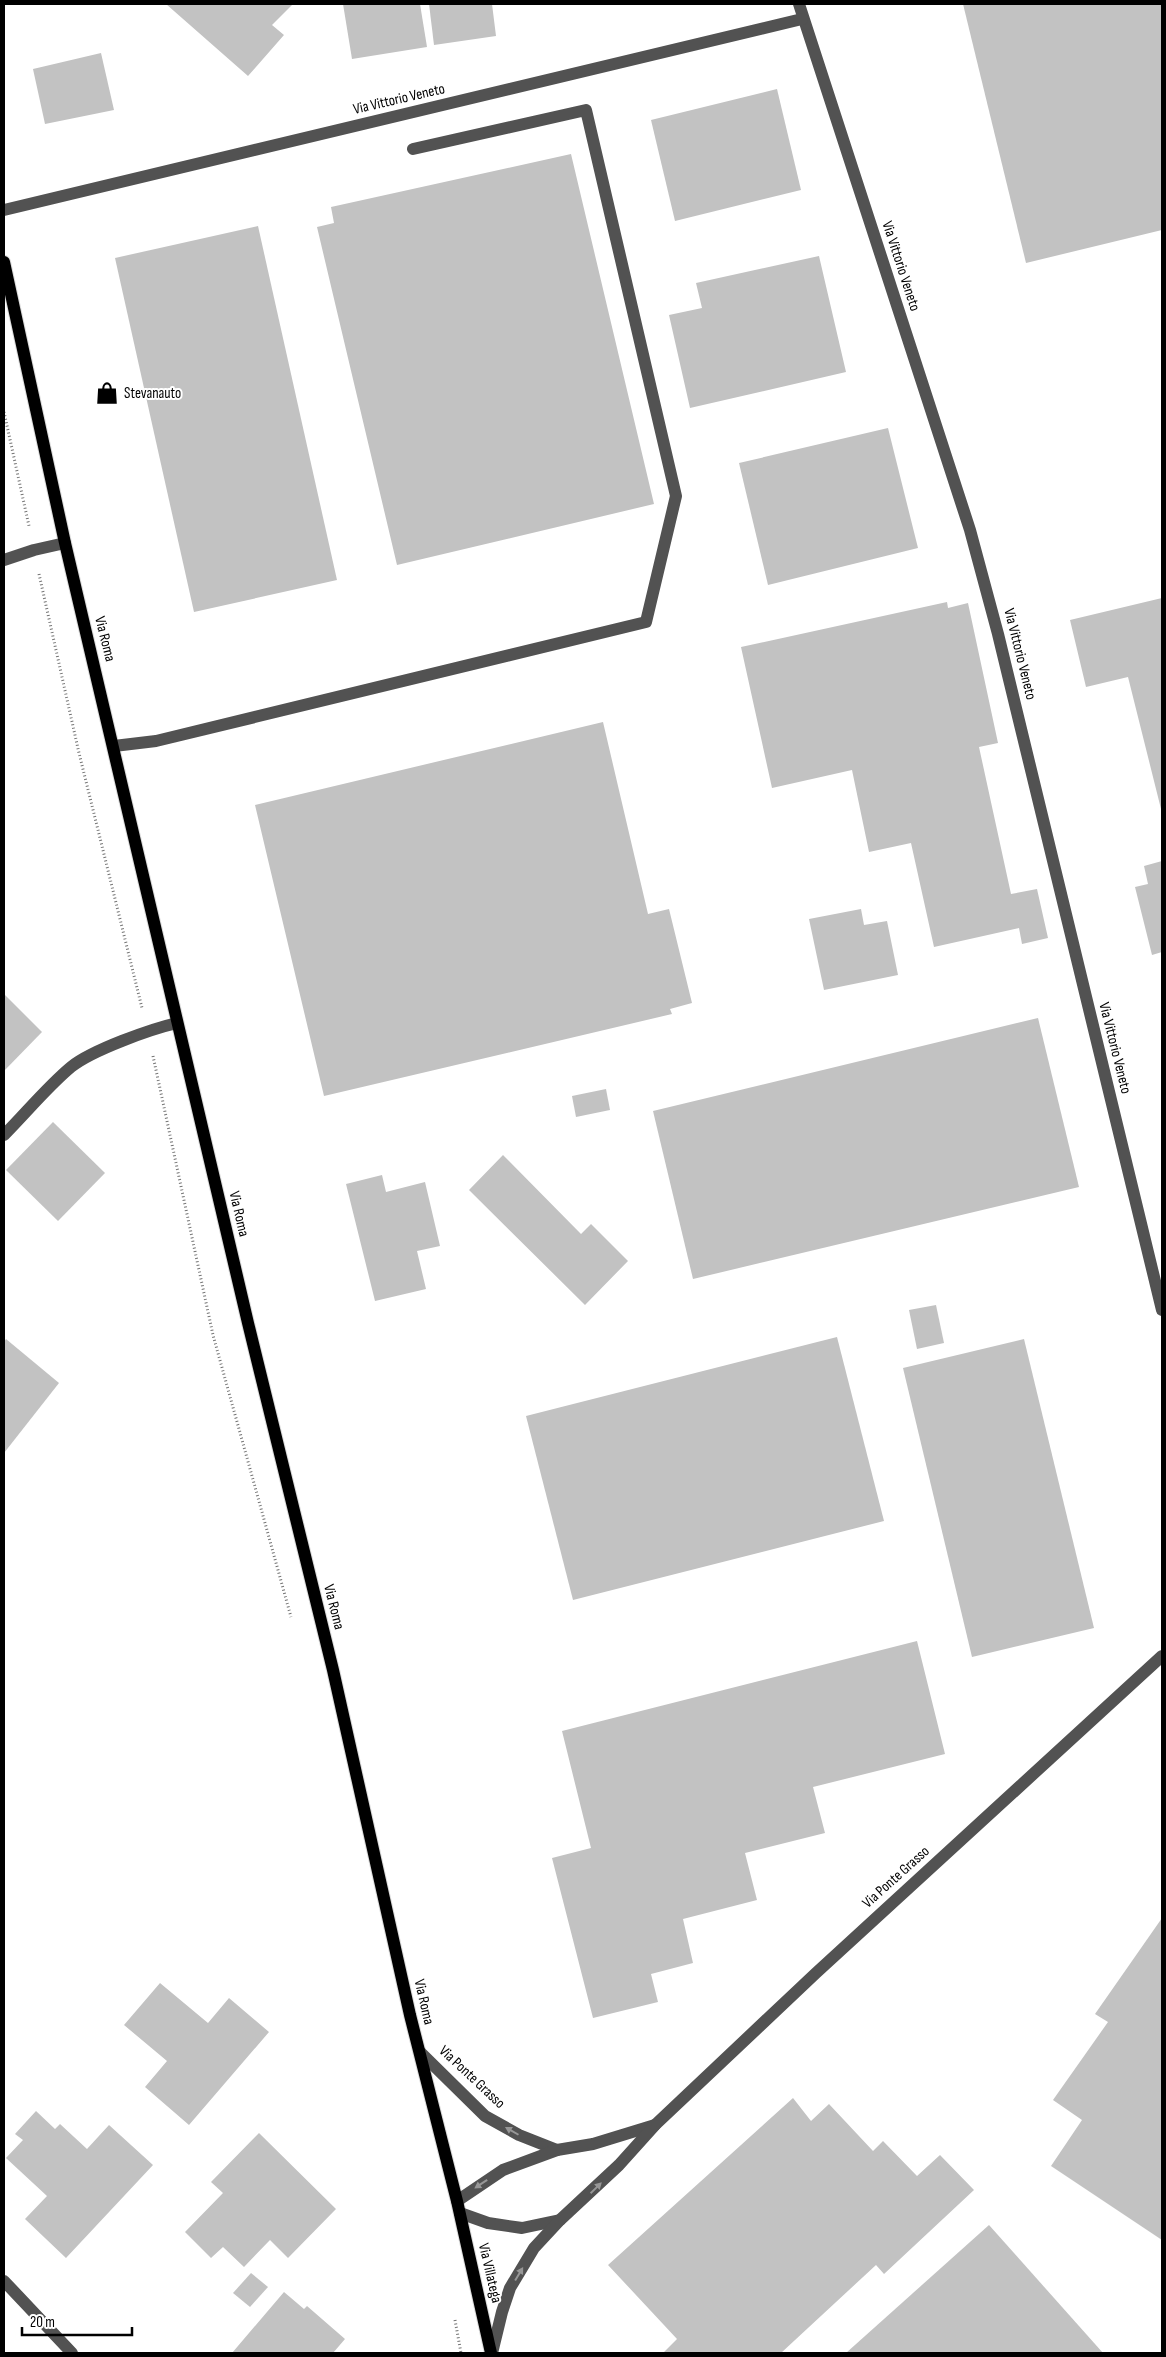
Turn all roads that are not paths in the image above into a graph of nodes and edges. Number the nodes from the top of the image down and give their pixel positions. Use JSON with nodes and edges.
{"nodes":[{"id":1,"x":799,"y":4,"type":"edge"},
{"id":2,"x":802,"y":19,"type":"junction"},
{"id":3,"x":413,"y":149,"type":"dead end"},
{"id":4,"x":4,"y":210,"type":"edge"},
{"id":5,"x":4,"y":262,"type":"edge"},
{"id":6,"x":65,"y":543,"type":"junction"},
{"id":7,"x":4,"y":560,"type":"edge"},
{"id":8,"x":114,"y":746,"type":"junction"},
{"id":9,"x":177,"y":1023,"type":"junction"},
{"id":10,"x":4,"y":1135,"type":"edge"},
{"id":11,"x":1162,"y":1310,"type":"edge"},
{"id":12,"x":1162,"y":1656,"type":"edge"},
{"id":13,"x":420,"y":2052,"type":"junction"},
{"id":14,"x":655,"y":2125,"type":"junction"},
{"id":15,"x":557,"y":2150,"type":"junction"},
{"id":16,"x":459,"y":2207,"type":"junction"},
{"id":17,"x":560,"y":2220,"type":"junction"},
{"id":18,"x":4,"y":2281,"type":"edge"},
{"id":19,"x":72,"y":2353,"type":"edge"},
{"id":20,"x":492,"y":2353,"type":"edge"}],
"edges":[{"from":1,"to":2,"type":"street","name":"Via Vittorio Veneto"},
{"from":2,"to":4,"type":"street","name":"Via Vittorio Veneto"},
{"from":2,"to":11,"type":"street","name":"Via Vittorio Veneto"},
{"from":3,"to":8,"type":"street"},
{"from":5,"to":6,"type":"main road","name":"Via Roma"},
{"from":6,"to":7,"type":"street"},
{"from":6,"to":8,"type":"main road","name":"Via Roma"},
{"from":8,"to":9,"type":"main road","name":"Via Roma"},
{"from":9,"to":10,"type":"street"},
{"from":9,"to":13,"type":"main road","name":"Via Roma"},
{"from":12,"to":14,"type":"street","name":"Via Ponte Grasso"},
{"from":15,"to":13,"type":"street","name":"Via Ponte Grasso","one_way":true},
{"from":13,"to":16,"type":"main road","name":"Via Roma"},
{"from":14,"to":15,"type":"street","name":"Via Ponte Grasso"},
{"from":17,"to":14,"type":"street","name":"Via Ponte Grasso","one_way":true},
{"from":15,"to":16,"type":"street","name":"Via Ponte Grasso","one_way":true},
{"from":16,"to":17,"type":"street"},
{"from":16,"to":20,"type":"main road","name":"Via Villatega"},
{"from":20,"to":17,"type":"street","name":"Via Ponte Grasso","one_way":true},
{"from":18,"to":19,"type":"street"}]}
